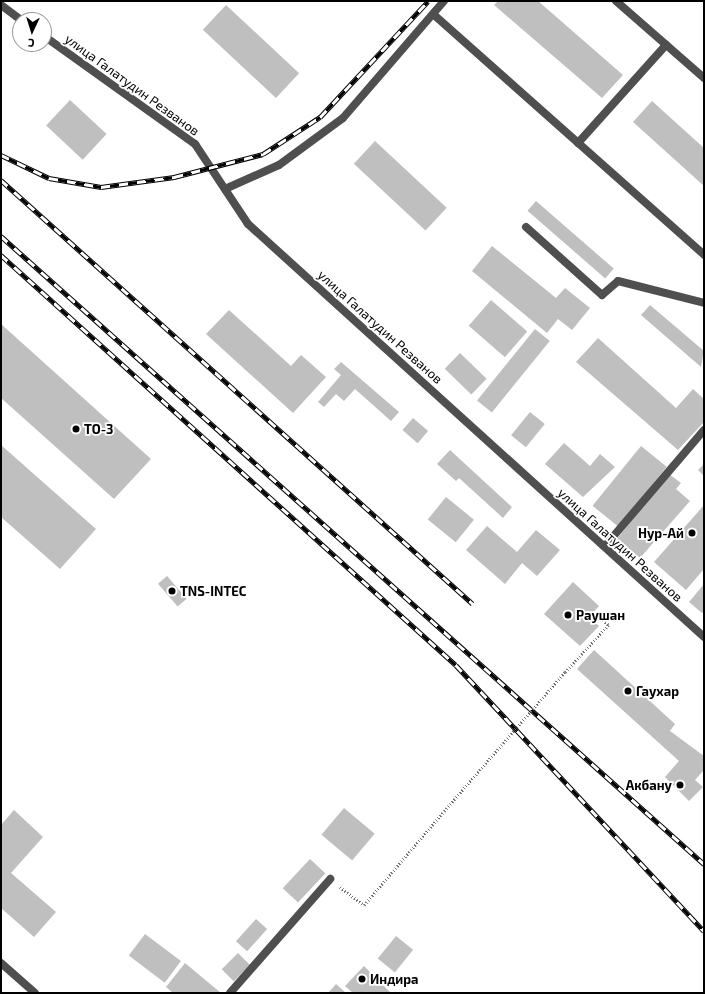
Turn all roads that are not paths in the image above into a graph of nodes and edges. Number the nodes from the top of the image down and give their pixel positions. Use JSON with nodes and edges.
{"nodes":[{"id":1,"x":444,"y":1,"type":"edge"},
{"id":2,"x":616,"y":1,"type":"edge"},
{"id":3,"x":1,"y":5,"type":"edge"},
{"id":4,"x":12,"y":13,"type":"edge"},
{"id":5,"x":433,"y":14,"type":"junction"},
{"id":6,"x":52,"y":42,"type":"edge"},
{"id":7,"x":666,"y":45,"type":"junction"},
{"id":8,"x":704,"y":78,"type":"edge"},
{"id":9,"x":578,"y":143,"type":"junction"},
{"id":10,"x":225,"y":189,"type":"junction"},
{"id":11,"x":526,"y":227,"type":"dead end"},
{"id":12,"x":704,"y":255,"type":"edge"},
{"id":13,"x":704,"y":303,"type":"edge"},
{"id":14,"x":704,"y":430,"type":"edge"},
{"id":15,"x":605,"y":546,"type":"junction"},
{"id":16,"x":704,"y":637,"type":"edge"},
{"id":17,"x":330,"y":879,"type":"road end"},
{"id":18,"x":1,"y":963,"type":"edge"},
{"id":19,"x":35,"y":993,"type":"edge"},
{"id":20,"x":230,"y":993,"type":"edge"}],
"edges":[{"from":1,"to":5,"type":"street"},
{"from":2,"to":7,"type":"street"},
{"from":3,"to":4,"type":"street"},
{"from":5,"to":9,"type":"street"},
{"from":5,"to":10,"type":"street"},
{"from":6,"to":10,"type":"street","name":"улица Галатудин Резванов"},
{"from":7,"to":8,"type":"street"},
{"from":7,"to":9,"type":"street"},
{"from":9,"to":12,"type":"street"},
{"from":10,"to":15,"type":"street","name":"улица Галатудин Резванов"},
{"from":11,"to":13,"type":"street"},
{"from":14,"to":15,"type":"street"},
{"from":15,"to":16,"type":"street","name":"улица Галатудин Резванов"},
{"from":17,"to":20,"type":"street"},
{"from":18,"to":19,"type":"street"}]}
